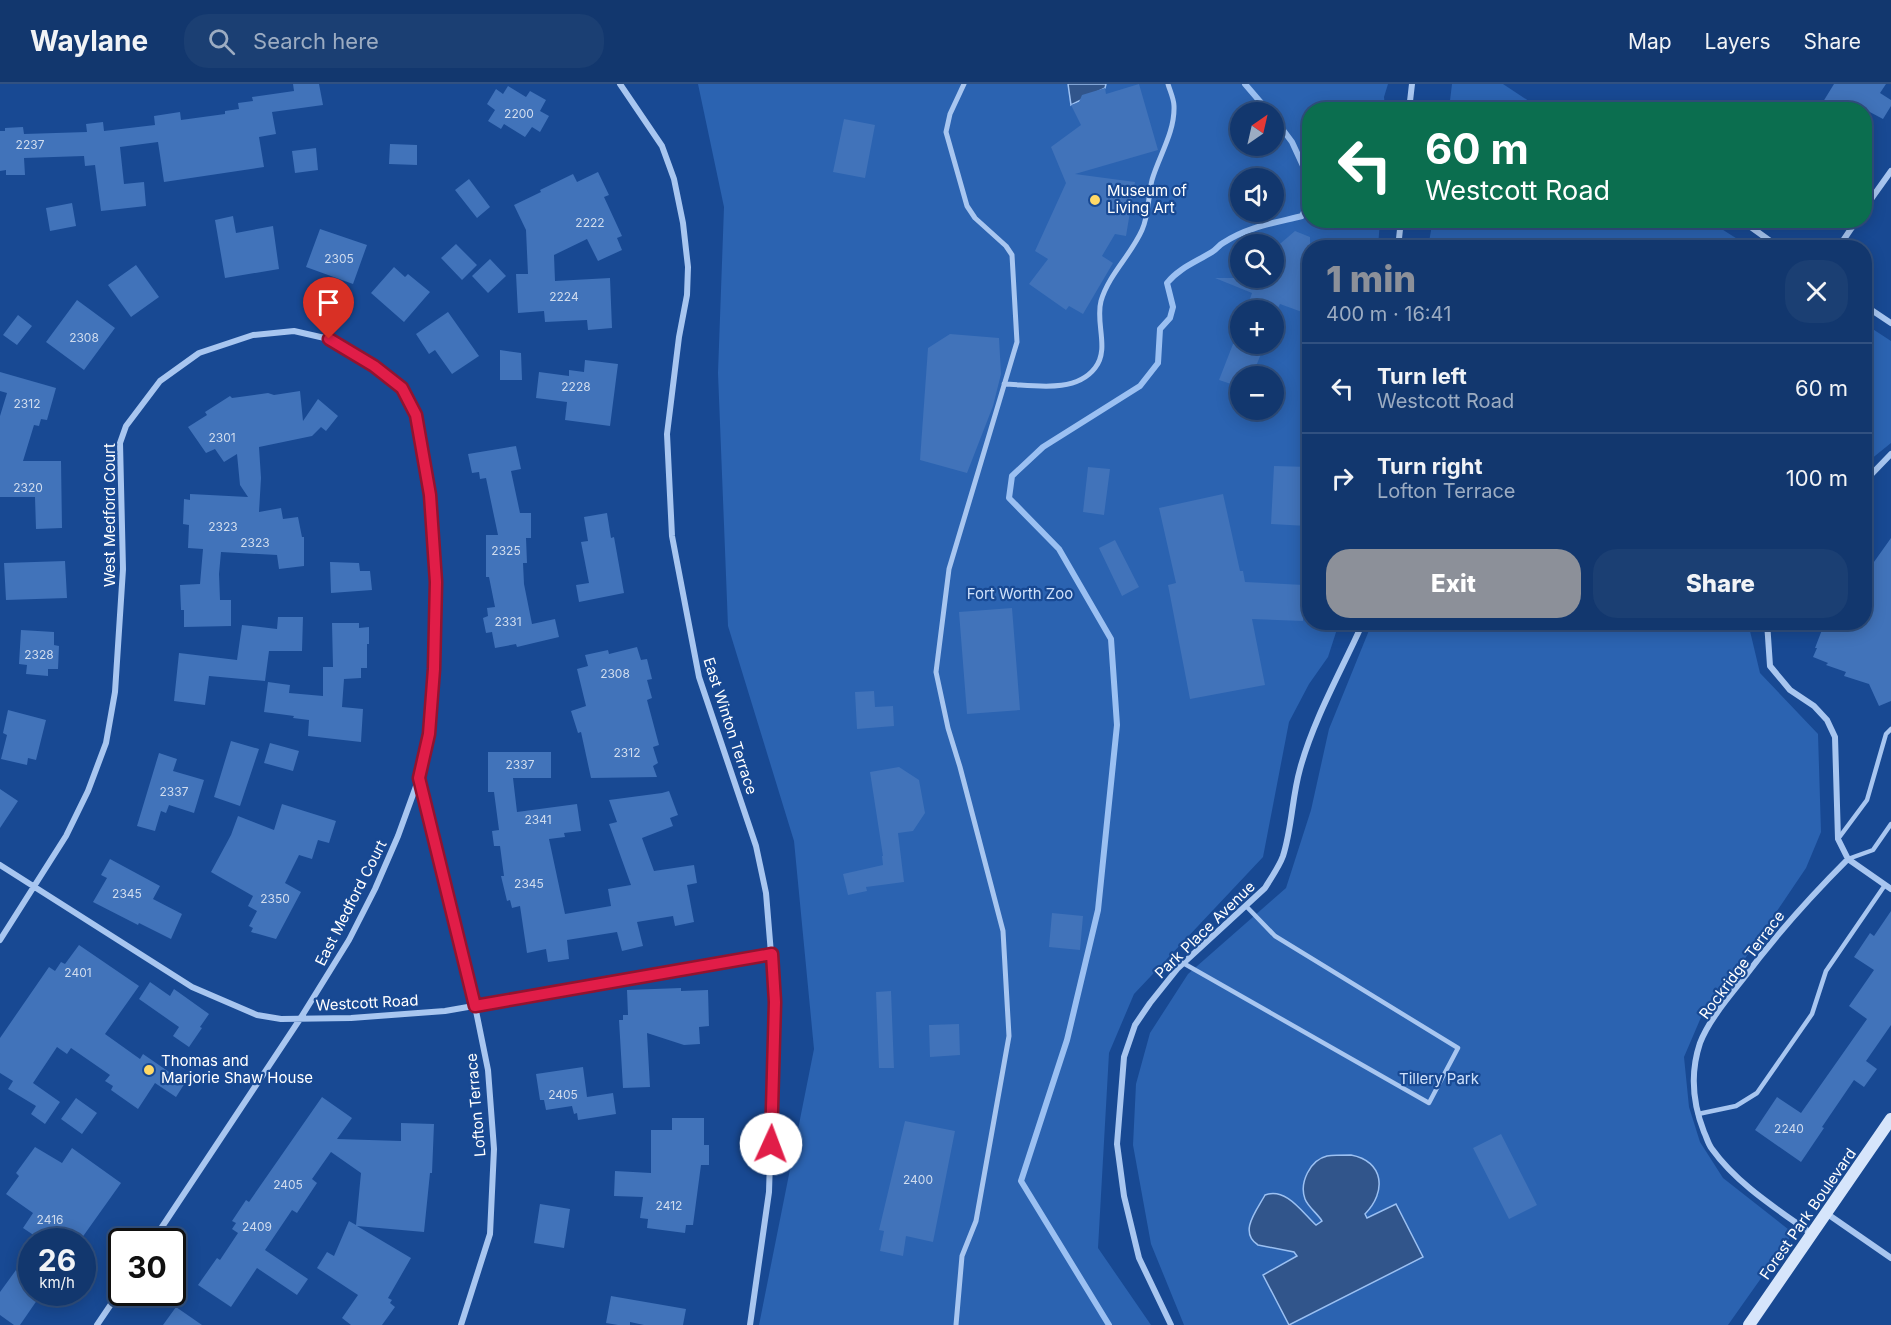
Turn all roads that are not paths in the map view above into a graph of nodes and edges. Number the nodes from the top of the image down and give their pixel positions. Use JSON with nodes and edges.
{"nodes":[{"id":1,"x":620,"y":84,"type":"edge"},
{"id":2,"x":964,"y":84,"type":"edge"},
{"id":3,"x":1168,"y":84,"type":"edge"},
{"id":4,"x":1412,"y":84,"type":"edge"},
{"id":5,"x":1410,"y":102,"type":"edge"},
{"id":6,"x":1891,"y":171,"type":"edge"},
{"id":7,"x":1872,"y":198,"type":"edge"},
{"id":8,"x":1752,"y":228,"type":"edge"},
{"id":9,"x":1769,"y":240,"type":"edge"},
{"id":10,"x":1872,"y":310,"type":"edge"},
{"id":11,"x":1891,"y":323,"type":"edge"},
{"id":12,"x":1004,"y":384,"type":"junction"},
{"id":13,"x":1891,"y":454,"type":"edge"},
{"id":14,"x":1872,"y":474,"type":"edge"},
{"id":15,"x":1358,"y":630,"type":"edge"},
{"id":16,"x":1768,"y":630,"type":"edge"},
{"id":17,"x":1891,"y":729,"type":"edge"},
{"id":18,"x":419,"y":778,"type":"junction"},
{"id":19,"x":1891,"y":824,"type":"edge"},
{"id":20,"x":1838,"y":839,"type":"junction"},
{"id":21,"x":1848,"y":859,"type":"junction"},
{"id":22,"x":0,"y":865,"type":"edge"},
{"id":23,"x":35,"y":887,"type":"junction"},
{"id":24,"x":1888,"y":887,"type":"edge"},
{"id":25,"x":1246,"y":906,"type":"junction"},
{"id":26,"x":0,"y":940,"type":"edge"},
{"id":27,"x":772,"y":954,"type":"junction"},
{"id":28,"x":1183,"y":963,"type":"junction"},
{"id":29,"x":475,"y":1006,"type":"junction"},
{"id":30,"x":300,"y":1019,"type":"junction"},
{"id":31,"x":1697,"y":1114,"type":"junction"},
{"id":32,"x":1891,"y":1119,"type":"edge"},
{"id":33,"x":1826,"y":1213,"type":"junction"},
{"id":34,"x":161,"y":1228,"type":"edge"},
{"id":35,"x":1812,"y":1234,"type":"junction"},
{"id":36,"x":1891,"y":1258,"type":"edge"},
{"id":37,"x":110,"y":1306,"type":"edge"},
{"id":38,"x":97,"y":1325,"type":"edge"},
{"id":39,"x":461,"y":1325,"type":"edge"},
{"id":40,"x":750,"y":1325,"type":"edge"},
{"id":41,"x":956,"y":1325,"type":"edge"},
{"id":42,"x":1171,"y":1325,"type":"edge"},
{"id":43,"x":1749,"y":1325,"type":"edge"}],
"edges":[{"from":1,"to":27,"type":"street","name":"East Winton Terrace"},
{"from":2,"to":12,"type":"street"},
{"from":3,"to":12,"type":"street"},
{"from":4,"to":5,"type":"street"},
{"from":6,"to":7,"type":"street"},
{"from":8,"to":9,"type":"street"},
{"from":10,"to":11,"type":"street"},
{"from":12,"to":41,"type":"street"},
{"from":13,"to":14,"type":"street"},
{"from":15,"to":25,"type":"street","name":"Park Place Avenue"},
{"from":16,"to":20,"type":"street"},
{"from":17,"to":20,"type":"lane"},
{"from":18,"to":23,"type":"street","name":"West Medford Court"},
{"from":18,"to":29,"type":"street","name":"Lofton Terrace"},
{"from":18,"to":30,"type":"street","name":"East Medford Court"},
{"from":19,"to":21,"type":"lane"},
{"from":20,"to":21,"type":"street"},
{"from":21,"to":24,"type":"street"},
{"from":21,"to":31,"type":"street","name":"Rockridge Terrace"},
{"from":22,"to":23,"type":"street","name":"Westcott Road"},
{"from":23,"to":26,"type":"street","name":"West Medford Court"},
{"from":23,"to":30,"type":"street","name":"Westcott Road"},
{"from":24,"to":31,"type":"lane"},
{"from":25,"to":28,"type":"street","name":"Park Place Avenue"},
{"from":25,"to":28,"type":"lane"},
{"from":27,"to":29,"type":"street","name":"Westcott Road"},
{"from":27,"to":40,"type":"street","name":"East Winton Terrace"},
{"from":28,"to":42,"type":"street","name":"Park Place Avenue"},
{"from":29,"to":30,"type":"street","name":"Westcott Road"},
{"from":29,"to":39,"type":"street","name":"Lofton Terrace"},
{"from":30,"to":34,"type":"street","name":"East Medford Court"},
{"from":31,"to":35,"type":"street","name":"Rockridge Terrace"},
{"from":32,"to":33,"type":"main road","name":"Forest Park Boulevard"},
{"from":33,"to":35,"type":"main road","name":"Forest Park Boulevard"},
{"from":33,"to":36,"type":"street"},
{"from":35,"to":43,"type":"main road","name":"Forest Park Boulevard"},
{"from":37,"to":38,"type":"street"}]}
